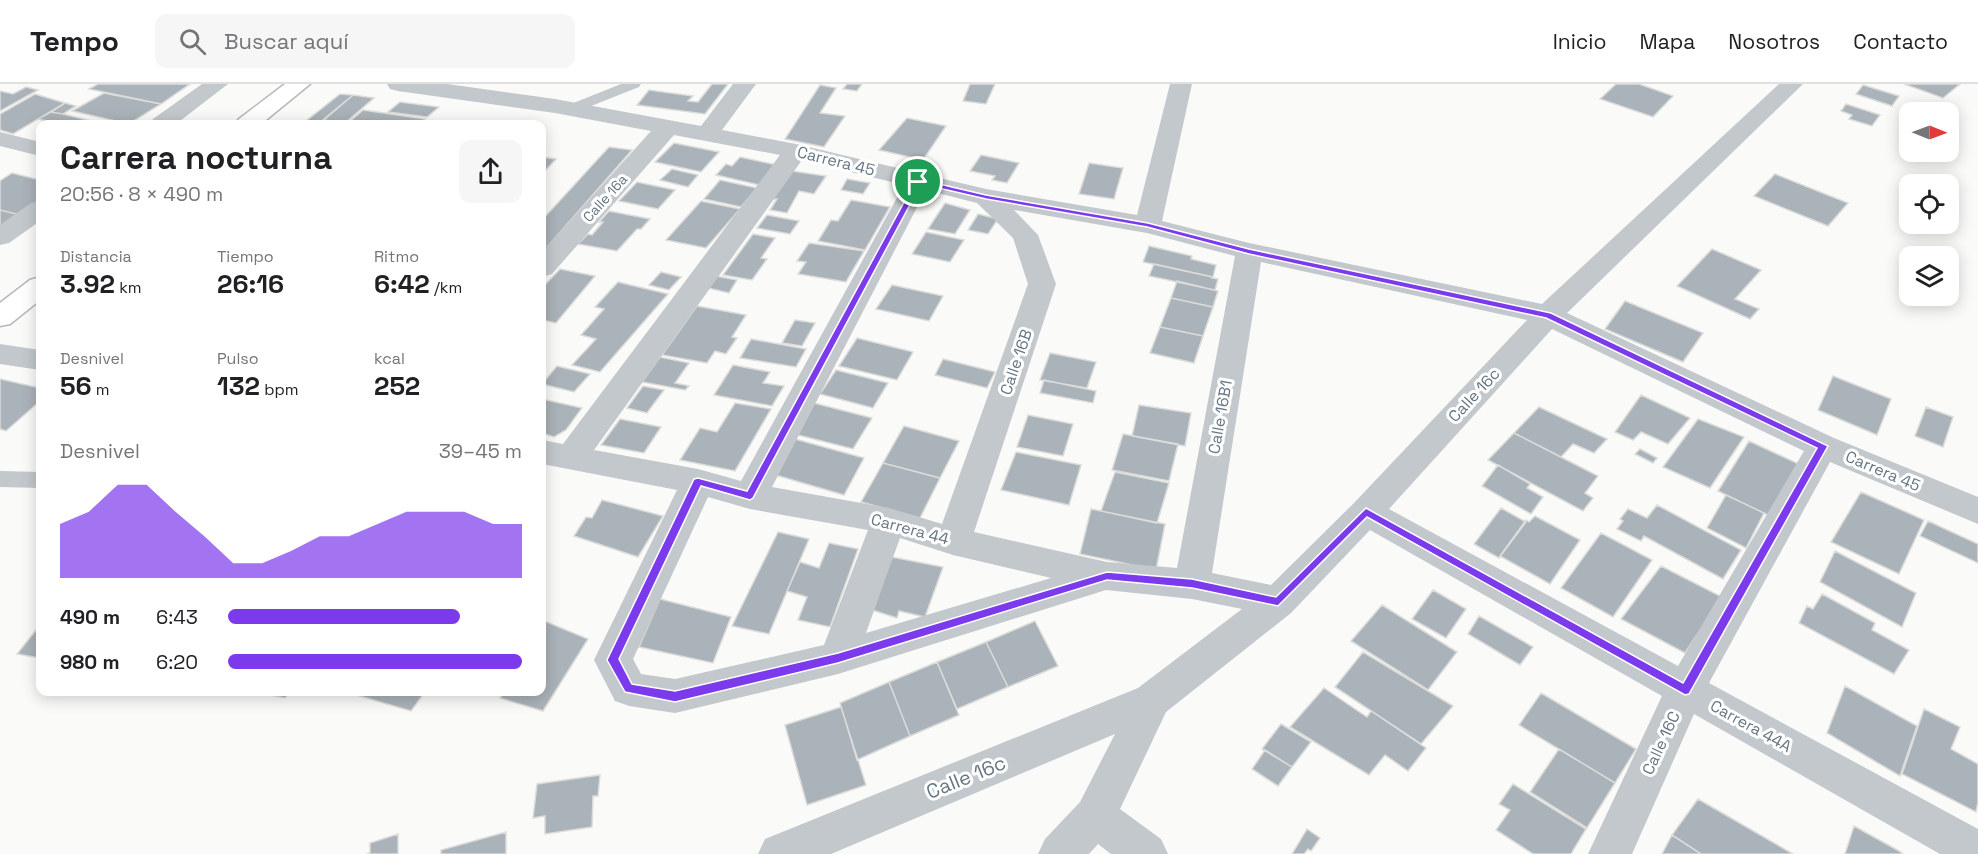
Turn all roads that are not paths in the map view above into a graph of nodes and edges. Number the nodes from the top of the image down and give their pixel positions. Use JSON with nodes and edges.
{"nodes":[{"id":1,"x":218,"y":84,"type":"edge"},
{"id":2,"x":299,"y":84,"type":"edge"},
{"id":3,"x":398,"y":84,"type":"edge"},
{"id":4,"x":634,"y":84,"type":"edge"},
{"id":5,"x":745,"y":84,"type":"edge"},
{"id":6,"x":1181,"y":84,"type":"edge"},
{"id":7,"x":1792,"y":84,"type":"edge"},
{"id":8,"x":568,"y":99,"type":"edge"},
{"id":9,"x":167,"y":120,"type":"edge"},
{"id":10,"x":252,"y":120,"type":"edge"},
{"id":11,"x":541,"y":120,"type":"edge"},
{"id":12,"x":668,"y":127,"type":"junction"},
{"id":13,"x":707,"y":134,"type":"junction"},
{"id":14,"x":0,"y":139,"type":"edge"},
{"id":15,"x":36,"y":147,"type":"edge"},
{"id":16,"x":796,"y":151,"type":"junction"},
{"id":17,"x":918,"y":182,"type":"junction"},
{"id":18,"x":986,"y":197,"type":"junction"},
{"id":19,"x":36,"y":212,"type":"edge"},
{"id":20,"x":1148,"y":225,"type":"junction"},
{"id":21,"x":0,"y":237,"type":"edge"},
{"id":22,"x":1249,"y":251,"type":"junction"},
{"id":23,"x":546,"y":264,"type":"edge"},
{"id":24,"x":36,"y":289,"type":"edge"},
{"id":25,"x":1548,"y":315,"type":"junction"},
{"id":26,"x":0,"y":317,"type":"edge"},
{"id":27,"x":0,"y":354,"type":"edge"},
{"id":28,"x":36,"y":359,"type":"edge"},
{"id":29,"x":1823,"y":446,"type":"junction"},
{"id":30,"x":556,"y":455,"type":"edge"},
{"id":31,"x":0,"y":478,"type":"edge"},
{"id":32,"x":36,"y":480,"type":"edge"},
{"id":33,"x":698,"y":482,"type":"junction"},
{"id":34,"x":750,"y":496,"type":"junction"},
{"id":35,"x":1978,"y":511,"type":"edge"},
{"id":36,"x":1366,"y":512,"type":"junction"},
{"id":37,"x":890,"y":521,"type":"junction"},
{"id":38,"x":953,"y":541,"type":"junction"},
{"id":39,"x":1107,"y":576,"type":"junction"},
{"id":40,"x":1192,"y":584,"type":"junction"},
{"id":41,"x":1278,"y":602,"type":"junction"},
{"id":42,"x":838,"y":658,"type":"junction"},
{"id":43,"x":1685,"y":690,"type":"junction"},
{"id":44,"x":1152,"y":700,"type":"junction"},
{"id":45,"x":1095,"y":816,"type":"junction"},
{"id":46,"x":1978,"y":852,"type":"edge"},
{"id":47,"x":780,"y":854,"type":"edge"},
{"id":48,"x":1060,"y":854,"type":"edge"},
{"id":49,"x":1146,"y":854,"type":"edge"},
{"id":50,"x":1610,"y":854,"type":"edge"}],
"edges":[{"from":1,"to":9,"type":"street"},
{"from":2,"to":10,"type":"highway"},
{"from":3,"to":8,"type":"street","name":"Carrera 45"},
{"from":4,"to":8,"type":"lane"},
{"from":5,"to":13,"type":"street"},
{"from":6,"to":20,"type":"street"},
{"from":7,"to":25,"type":"street","name":"Calle 16c"},
{"from":8,"to":11,"type":"street"},
{"from":8,"to":12,"type":"street","name":"Carrera 45"},
{"from":12,"to":13,"type":"street","name":"Carrera 45"},
{"from":12,"to":23,"type":"street","name":"Calle 16a"},
{"from":13,"to":16,"type":"street","name":"Carrera 45"},
{"from":14,"to":15,"type":"street"},
{"from":16,"to":17,"type":"street","name":"Carrera 45"},
{"from":16,"to":30,"type":"street"},
{"from":17,"to":18,"type":"street","name":"Carrera 45"},
{"from":17,"to":34,"type":"street"},
{"from":18,"to":20,"type":"street","name":"Carrera 45"},
{"from":18,"to":38,"type":"street","name":"Calle 16B"},
{"from":19,"to":21,"type":"street"},
{"from":20,"to":22,"type":"street","name":"Carrera 45"},
{"from":22,"to":25,"type":"street","name":"Carrera 45"},
{"from":22,"to":40,"type":"street","name":"Calle 16B1"},
{"from":24,"to":26,"type":"highway"},
{"from":25,"to":29,"type":"street","name":"Carrera 45"},
{"from":25,"to":36,"type":"street","name":"Calle 16c"},
{"from":27,"to":28,"type":"street"},
{"from":29,"to":35,"type":"street","name":"Carrera 45"},
{"from":29,"to":43,"type":"street","name":"Calle 16C"},
{"from":30,"to":33,"type":"street","name":"Carrera 44"},
{"from":31,"to":32,"type":"lane"},
{"from":33,"to":34,"type":"street","name":"Carrera 44"},
{"from":33,"to":42,"type":"street"},
{"from":34,"to":37,"type":"street","name":"Carrera 44"},
{"from":36,"to":41,"type":"street","name":"Calle 16c"},
{"from":36,"to":43,"type":"street","name":"Carrera 44A"},
{"from":37,"to":38,"type":"street","name":"Carrera 44"},
{"from":37,"to":42,"type":"street"},
{"from":38,"to":39,"type":"street","name":"Carrera 44"},
{"from":39,"to":40,"type":"street","name":"Carrera 44"},
{"from":39,"to":42,"type":"street"},
{"from":40,"to":41,"type":"street","name":"Carrera 44"},
{"from":41,"to":44,"type":"street","name":"Calle 16c"},
{"from":43,"to":46,"type":"street","name":"Carrera 44A"},
{"from":43,"to":50,"type":"street","name":"Calle 16C"},
{"from":44,"to":45,"type":"street","name":"Calle 16c"},
{"from":44,"to":47,"type":"street","name":"Calle 16c"},
{"from":45,"to":48,"type":"street","name":"Calle 16c"},
{"from":45,"to":49,"type":"street"}]}
